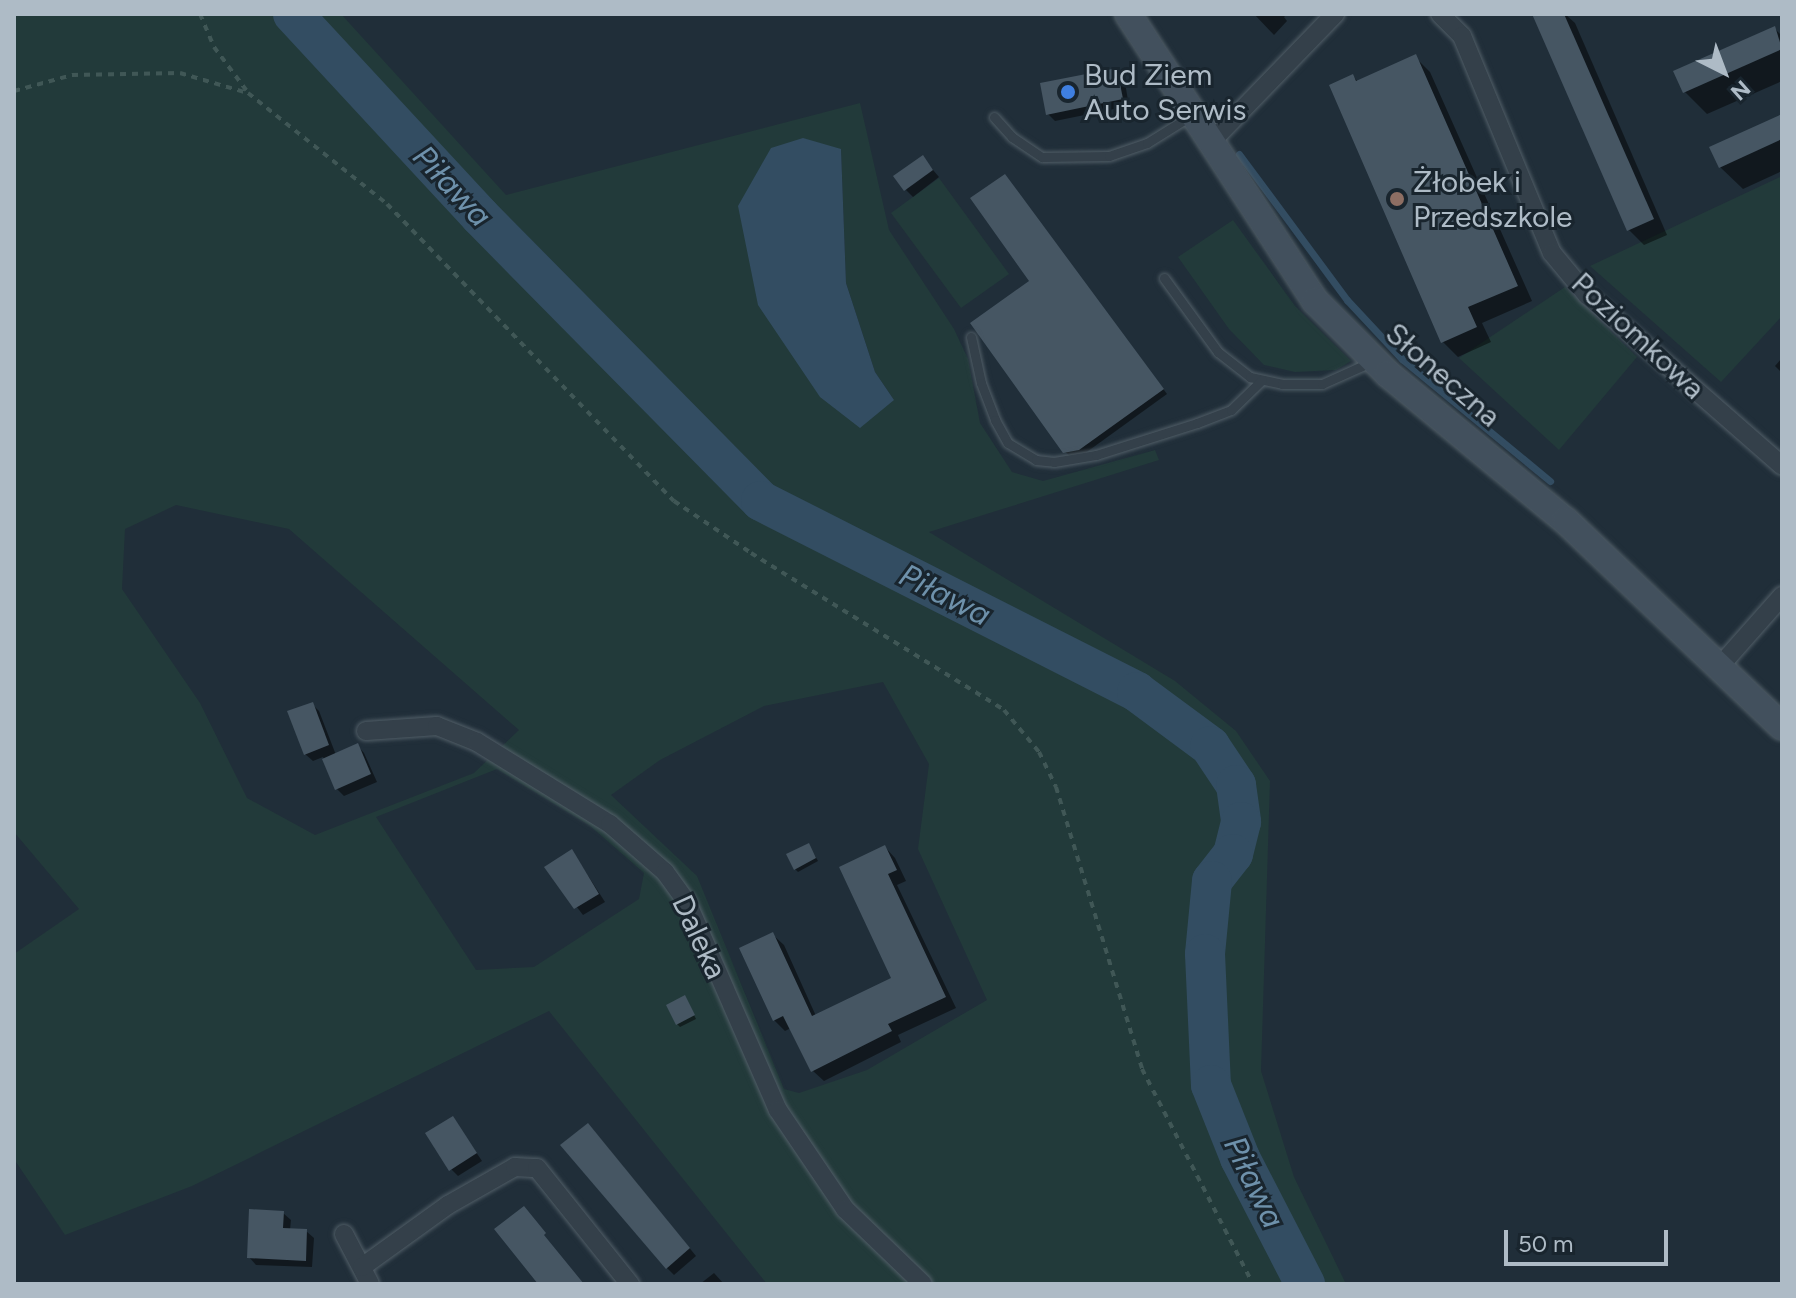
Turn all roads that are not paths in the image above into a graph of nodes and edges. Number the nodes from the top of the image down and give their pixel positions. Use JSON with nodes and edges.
{"nodes":[{"id":1,"x":1128,"y":14,"type":"edge"},
{"id":2,"x":1335,"y":14,"type":"edge"},
{"id":3,"x":1440,"y":14,"type":"edge"},
{"id":4,"x":1192,"y":115,"type":"junction"},
{"id":5,"x":994,"y":117,"type":"dead end"},
{"id":6,"x":1210,"y":143,"type":"junction"},
{"id":7,"x":1164,"y":278,"type":"dead end"},
{"id":8,"x":971,"y":337,"type":"dead end"},
{"id":9,"x":1375,"y":361,"type":"junction"},
{"id":10,"x":1262,"y":380,"type":"junction"},
{"id":11,"x":1782,"y":466,"type":"edge"},
{"id":12,"x":1782,"y":596,"type":"edge"},
{"id":13,"x":1720,"y":666,"type":"junction"},
{"id":14,"x":1782,"y":727,"type":"edge"},
{"id":15,"x":366,"y":731,"type":"dead end"},
{"id":16,"x":344,"y":1234,"type":"dead end"},
{"id":17,"x":366,"y":1276,"type":"edge"},
{"id":18,"x":630,"y":1284,"type":"edge"},
{"id":19,"x":923,"y":1284,"type":"edge"}],
"edges":[{"from":1,"to":4,"type":"street","name":"Słoneczna"},
{"from":2,"to":6,"type":"street"},
{"from":3,"to":11,"type":"street","name":"Poziomkowa"},
{"from":4,"to":5,"type":"lane"},
{"from":4,"to":6,"type":"street","name":"Słoneczna"},
{"from":6,"to":9,"type":"street","name":"Słoneczna"},
{"from":7,"to":10,"type":"lane"},
{"from":8,"to":10,"type":"lane"},
{"from":9,"to":10,"type":"lane"},
{"from":9,"to":13,"type":"street","name":"Słoneczna"},
{"from":12,"to":13,"type":"street"},
{"from":13,"to":14,"type":"street","name":"Słoneczna"},
{"from":15,"to":19,"type":"street","name":"Daleka"},
{"from":16,"to":17,"type":"street"},
{"from":17,"to":18,"type":"street"}]}
